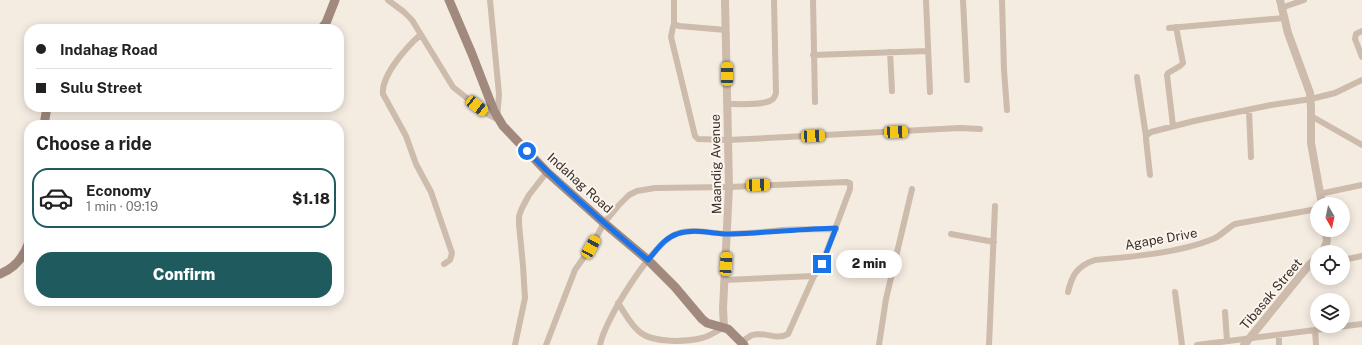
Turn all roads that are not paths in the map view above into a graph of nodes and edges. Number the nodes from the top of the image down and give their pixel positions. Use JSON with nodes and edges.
{"nodes":[{"id":1,"x":335,"y":0,"type":"edge"},
{"id":2,"x":388,"y":0,"type":"edge"},
{"id":3,"x":450,"y":0,"type":"edge"},
{"id":4,"x":490,"y":0,"type":"edge"},
{"id":5,"x":674,"y":0,"type":"edge"},
{"id":6,"x":725,"y":0,"type":"edge"},
{"id":7,"x":774,"y":0,"type":"edge"},
{"id":8,"x":813,"y":0,"type":"edge"},
{"id":9,"x":926,"y":0,"type":"edge"},
{"id":10,"x":963,"y":0,"type":"edge"},
{"id":11,"x":1002,"y":0,"type":"edge"},
{"id":12,"x":1304,"y":0,"type":"edge"},
{"id":13,"x":1281,"y":4,"type":"edge"},
{"id":14,"x":1284,"y":18,"type":"junction"},
{"id":15,"x":325,"y":24,"type":"edge"},
{"id":16,"x":674,"y":24,"type":"junction"},
{"id":17,"x":1176,"y":27,"type":"junction"},
{"id":18,"x":1169,"y":28,"type":"dead end"},
{"id":19,"x":726,"y":30,"type":"junction"},
{"id":20,"x":1362,"y":31,"type":"edge"},
{"id":21,"x":420,"y":35,"type":"junction"},
{"id":22,"x":928,"y":51,"type":"junction"},
{"id":23,"x":890,"y":52,"type":"junction"},
{"id":24,"x":813,"y":55,"type":"junction"},
{"id":25,"x":1362,"y":57,"type":"edge"},
{"id":26,"x":1137,"y":77,"type":"dead end"},
{"id":27,"x":967,"y":80,"type":"dead end"},
{"id":28,"x":1362,"y":80,"type":"edge"},
{"id":29,"x":892,"y":91,"type":"dead end"},
{"id":30,"x":930,"y":92,"type":"dead end"},
{"id":31,"x":1311,"y":99,"type":"junction"},
{"id":32,"x":815,"y":102,"type":"dead end"},
{"id":33,"x":727,"y":104,"type":"junction"},
{"id":34,"x":1007,"y":110,"type":"dead end"},
{"id":35,"x":1249,"y":110,"type":"junction"},
{"id":36,"x":1311,"y":116,"type":"junction"},
{"id":37,"x":498,"y":119,"type":"junction"},
{"id":38,"x":1173,"y":126,"type":"junction"},
{"id":39,"x":980,"y":129,"type":"dead end"},
{"id":40,"x":1146,"y":136,"type":"junction"},
{"id":41,"x":728,"y":140,"type":"junction"},
{"id":42,"x":1362,"y":145,"type":"edge"},
{"id":43,"x":1251,"y":157,"type":"dead end"},
{"id":44,"x":547,"y":172,"type":"junction"},
{"id":45,"x":1150,"y":175,"type":"dead end"},
{"id":46,"x":1362,"y":185,"type":"edge"},
{"id":47,"x":729,"y":186,"type":"junction"},
{"id":48,"x":912,"y":189,"type":"dead end"},
{"id":49,"x":1319,"y":194,"type":"junction"},
{"id":50,"x":1320,"y":197,"type":"edge"},
{"id":51,"x":995,"y":206,"type":"dead end"},
{"id":52,"x":1310,"y":210,"type":"edge"},
{"id":53,"x":604,"y":223,"type":"junction"},
{"id":54,"x":836,"y":228,"type":"junction"},
{"id":55,"x":728,"y":234,"type":"junction"},
{"id":56,"x":951,"y":234,"type":"dead end"},
{"id":57,"x":994,"y":242,"type":"junction"},
{"id":58,"x":24,"y":254,"type":"edge"},
{"id":59,"x":1362,"y":256,"type":"edge"},
{"id":60,"x":1350,"y":259,"type":"edge"},
{"id":61,"x":648,"y":260,"type":"junction"},
{"id":62,"x":444,"y":264,"type":"dead end"},
{"id":63,"x":1310,"y":267,"type":"edge"},
{"id":64,"x":0,"y":274,"type":"edge"},
{"id":65,"x":814,"y":276,"type":"junction"},
{"id":66,"x":725,"y":280,"type":"junction"},
{"id":67,"x":1068,"y":292,"type":"dead end"},
{"id":68,"x":1175,"y":292,"type":"dead end"},
{"id":69,"x":618,"y":303,"type":"junction"},
{"id":70,"x":1225,"y":312,"type":"dead end"},
{"id":71,"x":1362,"y":324,"type":"edge"},
{"id":72,"x":1350,"y":326,"type":"edge"},
{"id":73,"x":724,"y":327,"type":"junction"},
{"id":74,"x":1310,"y":331,"type":"edge"},
{"id":75,"x":1315,"y":333,"type":"edge"},
{"id":76,"x":1279,"y":335,"type":"junction"},
{"id":77,"x":1227,"y":341,"type":"junction"},
{"id":78,"x":1246,"y":342,"type":"edge"},
{"id":79,"x":742,"y":344,"type":"edge"},
{"id":80,"x":516,"y":345,"type":"edge"},
{"id":81,"x":546,"y":345,"type":"edge"},
{"id":82,"x":600,"y":345,"type":"edge"},
{"id":83,"x":879,"y":345,"type":"edge"},
{"id":84,"x":988,"y":345,"type":"edge"},
{"id":85,"x":1182,"y":345,"type":"edge"},
{"id":86,"x":1197,"y":345,"type":"edge"},
{"id":87,"x":1279,"y":345,"type":"edge"},
{"id":88,"x":1316,"y":345,"type":"edge"}],
"edges":[{"from":1,"to":15,"type":"main road"},
{"from":2,"to":21,"type":"street"},
{"from":3,"to":37,"type":"main road","name":"Indahag Road"},
{"from":4,"to":37,"type":"street"},
{"from":5,"to":16,"type":"street"},
{"from":6,"to":19,"type":"street","name":"Maandig Avenue"},
{"from":7,"to":33,"type":"street"},
{"from":8,"to":24,"type":"street"},
{"from":9,"to":22,"type":"street"},
{"from":10,"to":27,"type":"street"},
{"from":11,"to":34,"type":"street"},
{"from":12,"to":13,"type":"street"},
{"from":13,"to":14,"type":"street"},
{"from":14,"to":17,"type":"street"},
{"from":14,"to":31,"type":"street"},
{"from":16,"to":19,"type":"street"},
{"from":16,"to":41,"type":"street"},
{"from":17,"to":18,"type":"street"},
{"from":17,"to":38,"type":"street"},
{"from":19,"to":33,"type":"street","name":"Maandig Avenue"},
{"from":20,"to":25,"type":"street"},
{"from":21,"to":37,"type":"street"},
{"from":21,"to":62,"type":"street"},
{"from":22,"to":23,"type":"street"},
{"from":22,"to":30,"type":"street"},
{"from":23,"to":24,"type":"street"},
{"from":23,"to":29,"type":"street"},
{"from":24,"to":32,"type":"street"},
{"from":26,"to":40,"type":"street"},
{"from":28,"to":31,"type":"street"},
{"from":31,"to":35,"type":"street"},
{"from":31,"to":36,"type":"street"},
{"from":33,"to":41,"type":"street","name":"Maandig Avenue"},
{"from":35,"to":38,"type":"street"},
{"from":35,"to":43,"type":"street"},
{"from":36,"to":42,"type":"street"},
{"from":36,"to":49,"type":"street"},
{"from":37,"to":44,"type":"main road","name":"Indahag Road"},
{"from":38,"to":40,"type":"street"},
{"from":39,"to":41,"type":"street"},
{"from":40,"to":45,"type":"street"},
{"from":41,"to":47,"type":"street","name":"Maandig Avenue"},
{"from":44,"to":53,"type":"main road","name":"Indahag Road"},
{"from":44,"to":80,"type":"street"},
{"from":46,"to":49,"type":"street"},
{"from":47,"to":53,"type":"street"},
{"from":47,"to":54,"type":"street"},
{"from":47,"to":55,"type":"street","name":"Maandig Avenue"},
{"from":48,"to":83,"type":"street"},
{"from":49,"to":50,"type":"street"},
{"from":51,"to":57,"type":"street"},
{"from":52,"to":67,"type":"street","name":"Agape Drive"},
{"from":53,"to":61,"type":"main road","name":"Indahag Road"},
{"from":53,"to":81,"type":"street"},
{"from":54,"to":55,"type":"street"},
{"from":54,"to":65,"type":"street"},
{"from":55,"to":61,"type":"street"},
{"from":55,"to":66,"type":"street","name":"Maandig Avenue"},
{"from":56,"to":57,"type":"street"},
{"from":57,"to":84,"type":"street"},
{"from":58,"to":64,"type":"main road"},
{"from":59,"to":60,"type":"street"},
{"from":61,"to":69,"type":"street"},
{"from":61,"to":73,"type":"main road","name":"Indahag Road"},
{"from":63,"to":78,"type":"street","name":"Tibasak Street"},
{"from":65,"to":66,"type":"street"},
{"from":65,"to":79,"type":"street"},
{"from":66,"to":73,"type":"street","name":"Maandig Avenue"},
{"from":68,"to":85,"type":"street"},
{"from":69,"to":73,"type":"street"},
{"from":69,"to":82,"type":"street"},
{"from":70,"to":77,"type":"street"},
{"from":71,"to":72,"type":"street"},
{"from":73,"to":79,"type":"main road","name":"Indahag Road"},
{"from":74,"to":76,"type":"street"},
{"from":75,"to":88,"type":"street"},
{"from":76,"to":78,"type":"street"},
{"from":76,"to":87,"type":"street"},
{"from":77,"to":78,"type":"street"},
{"from":77,"to":86,"type":"street"}]}
